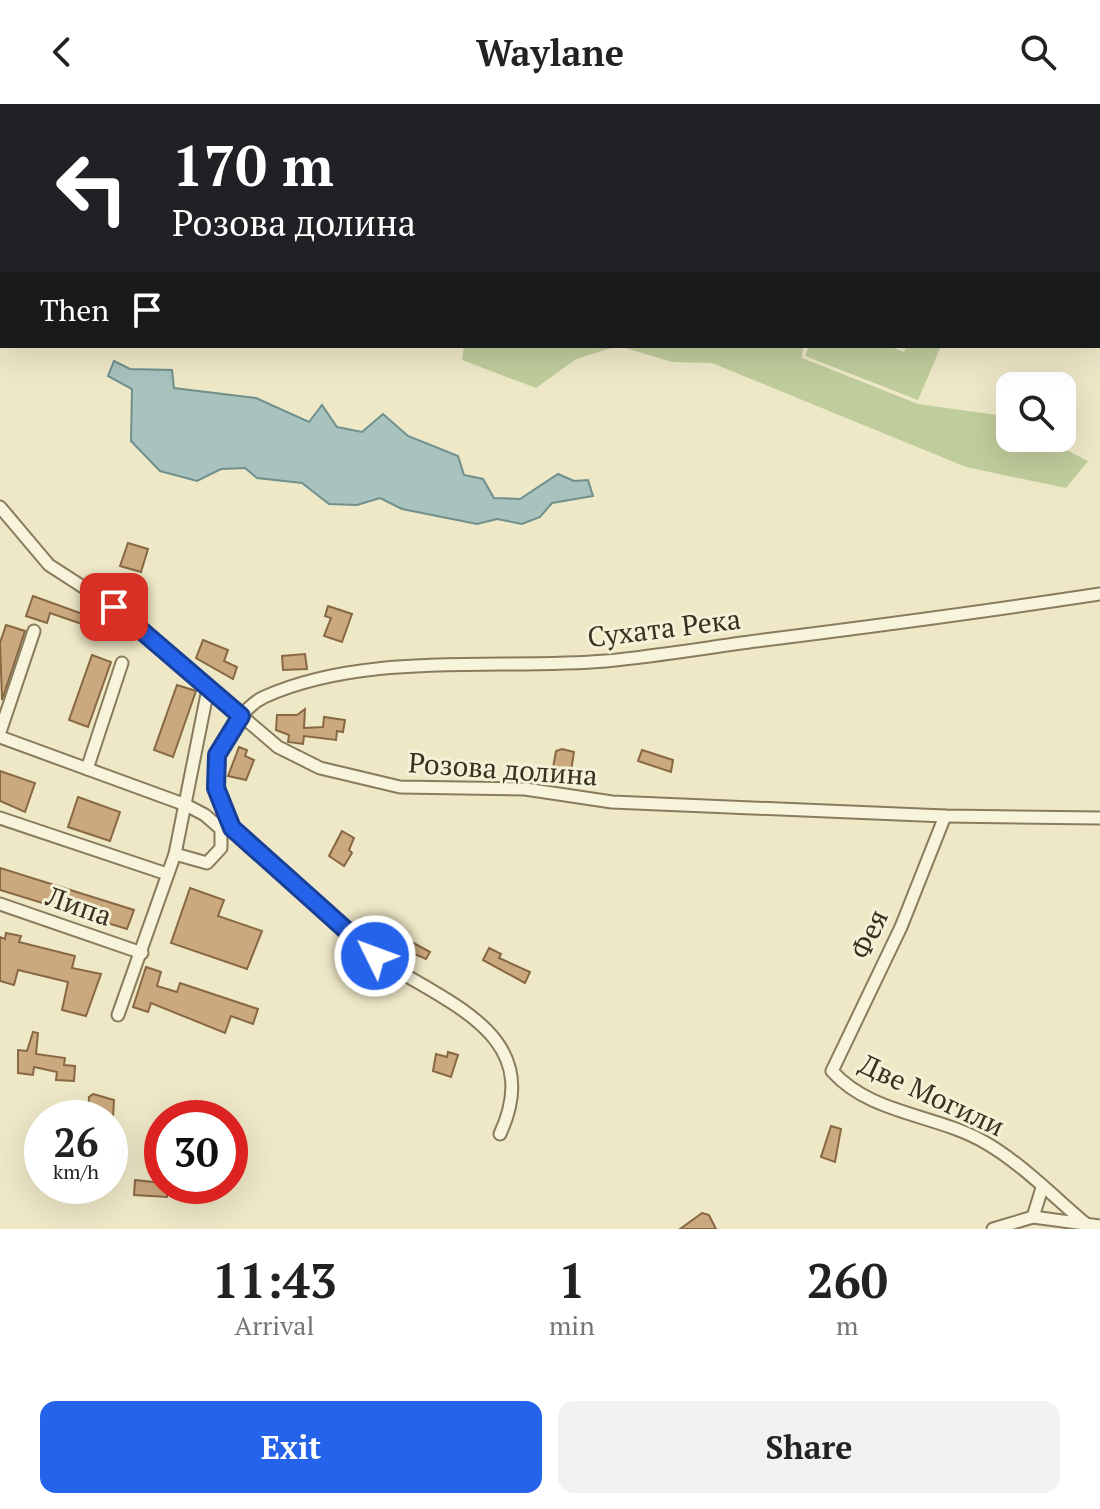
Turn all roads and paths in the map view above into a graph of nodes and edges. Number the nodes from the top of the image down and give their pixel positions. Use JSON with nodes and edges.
{"nodes":[{"id":1,"x":0,"y":507,"type":"edge"},
{"id":2,"x":1100,"y":594,"type":"edge"},
{"id":3,"x":34,"y":631,"type":"dead end"},
{"id":4,"x":122,"y":663,"type":"dead end"},
{"id":5,"x":208,"y":689,"type":"junction"},
{"id":6,"x":241,"y":716,"type":"junction"},
{"id":7,"x":0,"y":735,"type":"edge"},
{"id":8,"x":87,"y":769,"type":"junction"},
{"id":9,"x":186,"y":805,"type":"junction"},
{"id":10,"x":945,"y":816,"type":"junction"},
{"id":11,"x":0,"y":818,"type":"edge"},
{"id":12,"x":1100,"y":818,"type":"edge"},
{"id":13,"x":226,"y":828,"type":"junction"},
{"id":14,"x":175,"y":854,"type":"junction"},
{"id":15,"x":167,"y":874,"type":"junction"},
{"id":16,"x":0,"y":904,"type":"edge"},
{"id":17,"x":142,"y":953,"type":"junction"},
{"id":18,"x":118,"y":1015,"type":"dead end"},
{"id":19,"x":832,"y":1071,"type":"joint"},
{"id":20,"x":500,"y":1134,"type":"dead end"},
{"id":21,"x":1042,"y":1188,"type":"junction"},
{"id":22,"x":1033,"y":1217,"type":"junction"},
{"id":23,"x":1086,"y":1224,"type":"junction"},
{"id":24,"x":1100,"y":1226,"type":"edge"},
{"id":25,"x":993,"y":1229,"type":"edge"}],
"edges":[{"from":1,"to":5,"type":"street","name":"Розова долина"},
{"from":2,"to":6,"type":"street","name":"Сухата Река"},
{"from":3,"to":7,"type":"street"},
{"from":4,"to":8,"type":"street"},
{"from":5,"to":6,"type":"street","name":"Розова долина"},
{"from":5,"to":9,"type":"street"},
{"from":6,"to":10,"type":"street","name":"Розова долина"},
{"from":6,"to":13,"type":"street"},
{"from":7,"to":8,"type":"street"},
{"from":8,"to":9,"type":"street"},
{"from":9,"to":13,"type":"street"},
{"from":9,"to":14,"type":"street"},
{"from":10,"to":12,"type":"street","name":"Розова долина"},
{"from":10,"to":19,"type":"street","name":"Фея"},
{"from":11,"to":15,"type":"street"},
{"from":13,"to":14,"type":"street"},
{"from":13,"to":20,"type":"street"},
{"from":14,"to":15,"type":"street"},
{"from":15,"to":17,"type":"street"},
{"from":16,"to":17,"type":"street","name":"Липа"},
{"from":17,"to":18,"type":"street"},
{"from":19,"to":21,"type":"street","name":"Две Могили"},
{"from":21,"to":22,"type":"street"},
{"from":21,"to":23,"type":"street","name":"Две Могили"},
{"from":22,"to":23,"type":"street"},
{"from":22,"to":25,"type":"street"},
{"from":23,"to":24,"type":"street"}]}
